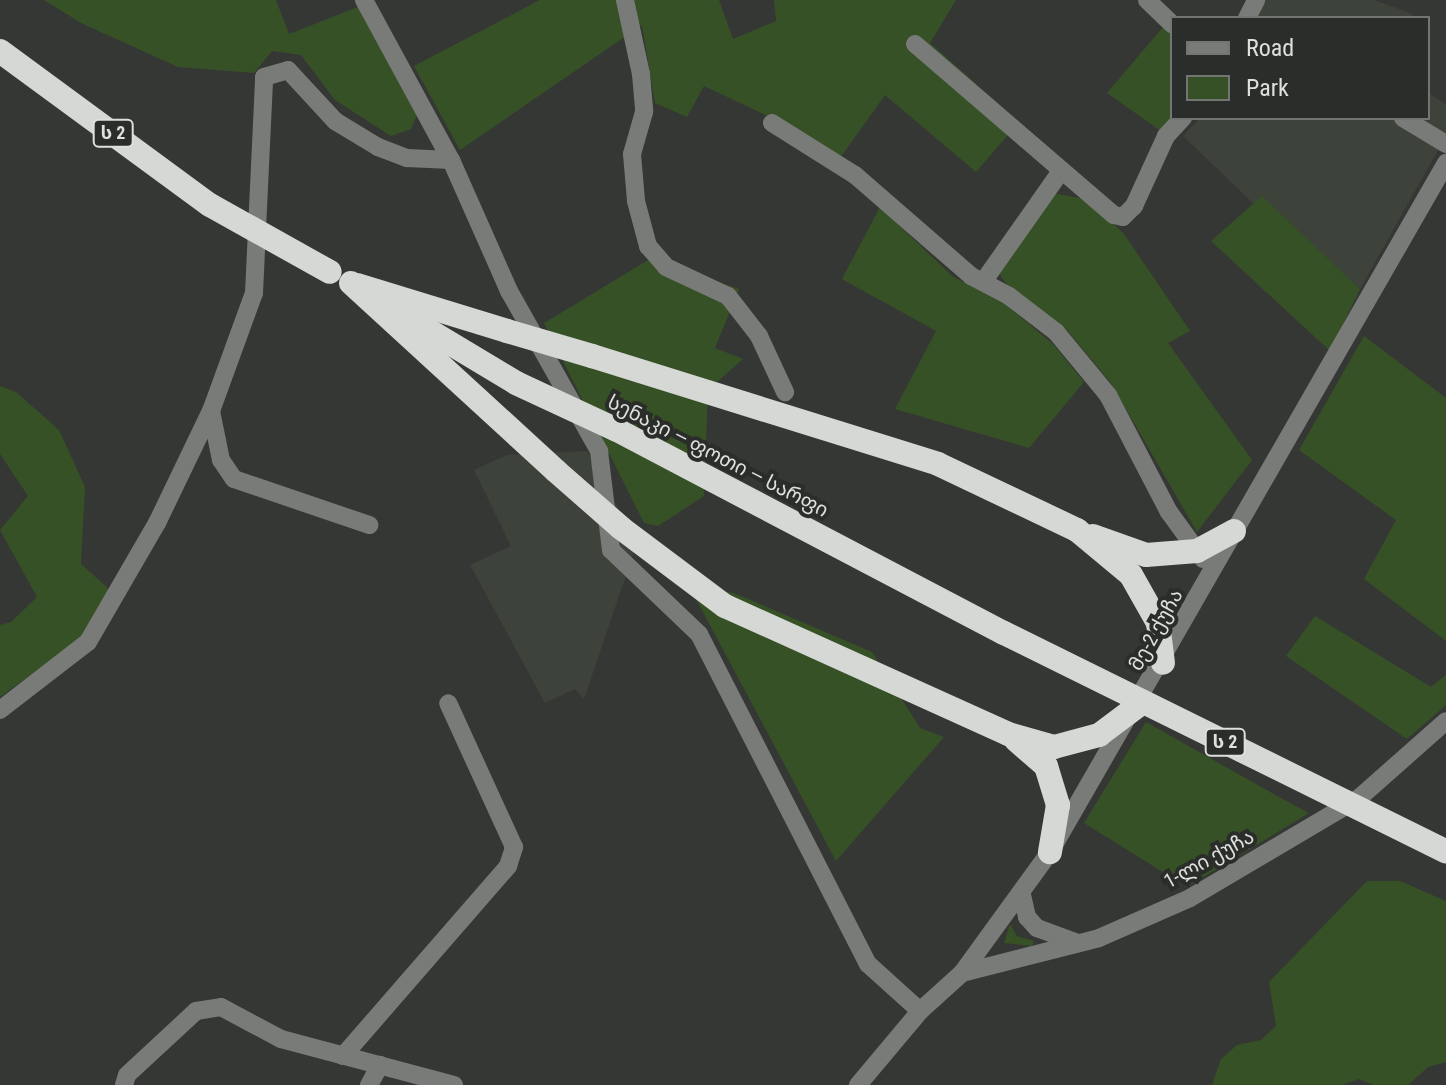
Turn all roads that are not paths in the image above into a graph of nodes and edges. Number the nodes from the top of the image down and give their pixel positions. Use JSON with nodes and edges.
{"nodes":[{"id":1,"x":364,"y":0,"type":"edge"},
{"id":2,"x":625,"y":0,"type":"edge"},
{"id":3,"x":1147,"y":0,"type":"edge"},
{"id":4,"x":1170,"y":22,"type":"edge"},
{"id":5,"x":915,"y":44,"type":"dead end"},
{"id":6,"x":8,"y":57,"type":"edge"},
{"id":7,"x":1181,"y":120,"type":"edge"},
{"id":8,"x":1406,"y":120,"type":"edge"},
{"id":9,"x":772,"y":123,"type":"dead end"},
{"id":10,"x":1446,"y":144,"type":"edge"},
{"id":11,"x":451,"y":160,"type":"junction"},
{"id":12,"x":1446,"y":163,"type":"edge"},
{"id":13,"x":1061,"y":171,"type":"junction"},
{"id":14,"x":341,"y":277,"type":"junction"},
{"id":15,"x":983,"y":282,"type":"junction"},
{"id":16,"x":785,"y":392,"type":"dead end"},
{"id":17,"x":211,"y":411,"type":"junction"},
{"id":18,"x":369,"y":525,"type":"dead end"},
{"id":19,"x":1077,"y":530,"type":"junction"},
{"id":20,"x":1234,"y":531,"type":"junction"},
{"id":21,"x":1197,"y":551,"type":"junction"},
{"id":22,"x":1212,"y":572,"type":"junction"},
{"id":23,"x":1163,"y":663,"type":"junction"},
{"id":24,"x":448,"y":703,"type":"dead end"},
{"id":25,"x":1139,"y":705,"type":"junction"},
{"id":26,"x":0,"y":710,"type":"edge"},
{"id":27,"x":1446,"y":721,"type":"edge"},
{"id":28,"x":1008,"y":734,"type":"junction"},
{"id":29,"x":1446,"y":851,"type":"edge"},
{"id":30,"x":1050,"y":852,"type":"junction"},
{"id":31,"x":1022,"y":895,"type":"junction"},
{"id":32,"x":1080,"y":944,"type":"junction"},
{"id":33,"x":962,"y":973,"type":"junction"},
{"id":34,"x":920,"y":1011,"type":"junction"},
{"id":35,"x":343,"y":1056,"type":"junction"},
{"id":36,"x":380,"y":1065,"type":"junction"},
{"id":37,"x":124,"y":1085,"type":"edge"},
{"id":38,"x":369,"y":1085,"type":"edge"},
{"id":39,"x":454,"y":1085,"type":"edge"},
{"id":40,"x":858,"y":1085,"type":"edge"}],
"edges":[{"from":1,"to":11,"type":"street"},
{"from":2,"to":16,"type":"street"},
{"from":3,"to":4,"type":"street"},
{"from":5,"to":13,"type":"street"},
{"from":6,"to":14,"type":"highway","name":"სენაკი — ფოთი — სარფი","number":"ს 2","bridge":true},
{"from":7,"to":13,"type":"street"},
{"from":8,"to":10,"type":"street"},
{"from":9,"to":15,"type":"street"},
{"from":11,"to":17,"type":"street"},
{"from":11,"to":34,"type":"street"},
{"from":12,"to":20,"type":"street","name":"მე-2 ქუჩა"},
{"from":13,"to":15,"type":"street"},
{"from":14,"to":19,"type":"highway","bridge":true},
{"from":14,"to":28,"type":"highway","bridge":true},
{"from":14,"to":29,"type":"highway","name":"სენაკი — ფოთი — სარფი","number":"ს 2","bridge":true},
{"from":15,"to":21,"type":"street"},
{"from":17,"to":18,"type":"street"},
{"from":17,"to":26,"type":"street"},
{"from":19,"to":21,"type":"highway"},
{"from":19,"to":23,"type":"highway"},
{"from":20,"to":21,"type":"highway"},
{"from":20,"to":22,"type":"street","name":"მე-2 ქუჩა"},
{"from":21,"to":22,"type":"street"},
{"from":22,"to":23,"type":"street","name":"მე-2 ქუჩა"},
{"from":23,"to":25,"type":"street","name":"მე-2 ქუჩა"},
{"from":24,"to":35,"type":"street"},
{"from":25,"to":28,"type":"highway"},
{"from":25,"to":30,"type":"street","name":"მე-2 ქუჩა"},
{"from":27,"to":32,"type":"street","name":"1-ლი ქუჩა"},
{"from":28,"to":30,"type":"highway"},
{"from":30,"to":31,"type":"street","name":"მე-2 ქუჩა"},
{"from":31,"to":32,"type":"street"},
{"from":31,"to":33,"type":"street","name":"მე-2 ქუჩა"},
{"from":32,"to":33,"type":"street","name":"1-ლი ქუჩა"},
{"from":33,"to":34,"type":"street","name":"მე-2 ქუჩა"},
{"from":34,"to":40,"type":"street","name":"მე-2 ქუჩა"},
{"from":35,"to":36,"type":"street"},
{"from":35,"to":37,"type":"street"},
{"from":36,"to":38,"type":"street"},
{"from":36,"to":39,"type":"street"}]}
